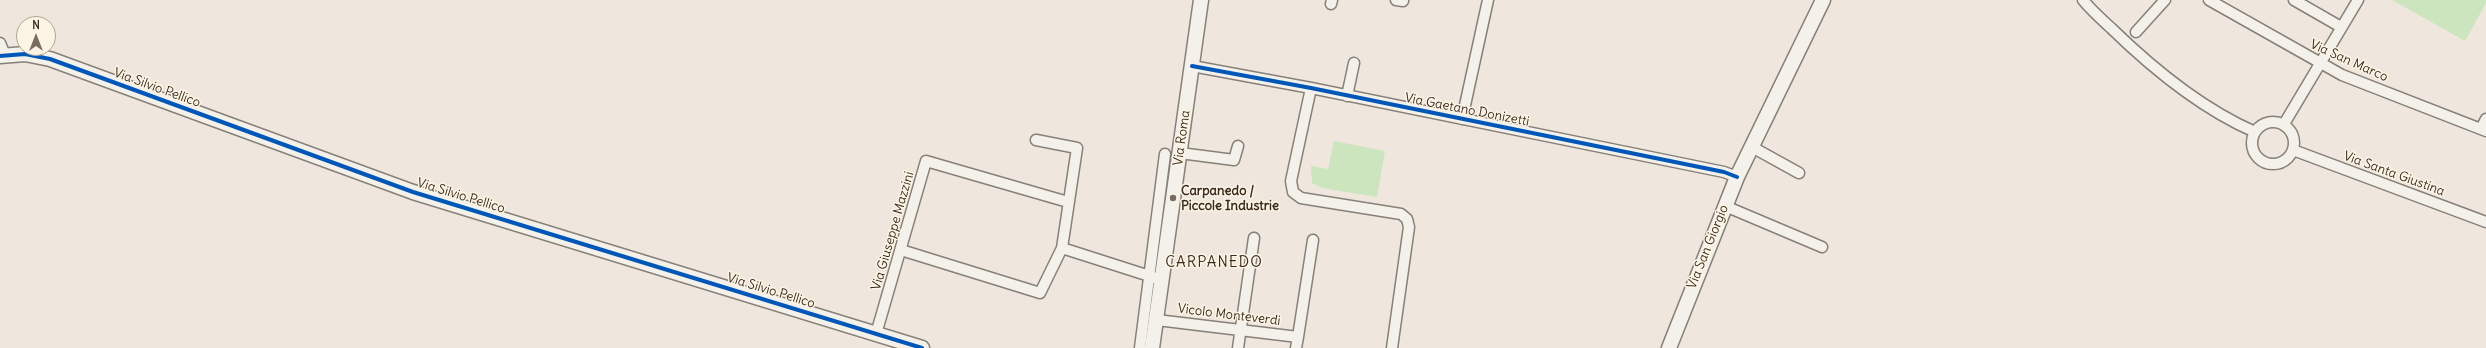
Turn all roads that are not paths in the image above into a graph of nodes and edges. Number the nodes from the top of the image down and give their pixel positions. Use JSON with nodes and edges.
{"nodes":[{"id":1,"x":1201,"y":0,"type":"edge"},
{"id":2,"x":1488,"y":0,"type":"edge"},
{"id":3,"x":1823,"y":0,"type":"edge"},
{"id":4,"x":2082,"y":0,"type":"edge"},
{"id":5,"x":2165,"y":0,"type":"edge"},
{"id":6,"x":2209,"y":0,"type":"edge"},
{"id":7,"x":2294,"y":0,"type":"edge"},
{"id":8,"x":2358,"y":0,"type":"edge"},
{"id":9,"x":2341,"y":27,"type":"junction"},
{"id":10,"x":2136,"y":32,"type":"dead end"},
{"id":11,"x":2,"y":51,"type":"edge"},
{"id":12,"x":1354,"y":63,"type":"dead end"},
{"id":13,"x":2320,"y":64,"type":"junction"},
{"id":14,"x":1192,"y":66,"type":"junction"},
{"id":15,"x":1310,"y":88,"type":"junction"},
{"id":16,"x":1347,"y":96,"type":"junction"},
{"id":17,"x":1462,"y":119,"type":"junction"},
{"id":18,"x":2486,"y":119,"type":"edge"},
{"id":19,"x":2284,"y":124,"type":"junction"},
{"id":20,"x":2483,"y":130,"type":"edge"},
{"id":21,"x":2255,"y":132,"type":"junction"},
{"id":22,"x":1036,"y":140,"type":"dead end"},
{"id":23,"x":1238,"y":146,"type":"dead end"},
{"id":24,"x":1752,"y":148,"type":"junction"},
{"id":25,"x":2294,"y":150,"type":"junction"},
{"id":26,"x":1180,"y":153,"type":"junction"},
{"id":27,"x":1165,"y":154,"type":"dead end"},
{"id":28,"x":1799,"y":173,"type":"dead end"},
{"id":29,"x":1737,"y":177,"type":"junction"},
{"id":30,"x":1068,"y":202,"type":"junction"},
{"id":31,"x":1725,"y":206,"type":"junction"},
{"id":32,"x":2486,"y":222,"type":"edge"},
{"id":33,"x":1254,"y":238,"type":"dead end"},
{"id":34,"x":1313,"y":240,"type":"dead end"},
{"id":35,"x":1822,"y":247,"type":"dead end"},
{"id":36,"x":1062,"y":248,"type":"junction"},
{"id":37,"x":901,"y":250,"type":"junction"},
{"id":38,"x":1156,"y":278,"type":"junction"},
{"id":39,"x":1157,"y":320,"type":"junction"},
{"id":40,"x":1240,"y":330,"type":"junction"},
{"id":41,"x":876,"y":334,"type":"junction"},
{"id":42,"x":1298,"y":337,"type":"junction"},
{"id":43,"x":922,"y":348,"type":"edge"},
{"id":44,"x":1140,"y":348,"type":"edge"},
{"id":45,"x":1152,"y":348,"type":"edge"},
{"id":46,"x":1238,"y":348,"type":"edge"},
{"id":47,"x":1296,"y":348,"type":"edge"},
{"id":48,"x":1392,"y":348,"type":"edge"},
{"id":49,"x":1669,"y":348,"type":"edge"}],
"edges":[{"from":1,"to":14,"type":"street","name":"Via Roma"},
{"from":2,"to":17,"type":"street"},
{"from":3,"to":24,"type":"street","name":"Via San Giorgio"},
{"from":4,"to":21,"type":"street"},
{"from":5,"to":10,"type":"street"},
{"from":6,"to":13,"type":"street","name":"Via San Marco"},
{"from":7,"to":9,"type":"street"},
{"from":8,"to":9,"type":"street"},
{"from":9,"to":13,"type":"street"},
{"from":11,"to":41,"type":"street","name":"Via Silvio Pellico"},
{"from":12,"to":16,"type":"street"},
{"from":13,"to":19,"type":"street"},
{"from":13,"to":20,"type":"street","name":"Via San Marco"},
{"from":14,"to":15,"type":"street","name":"Via Gaetano Donizetti"},
{"from":14,"to":26,"type":"street","name":"Via Roma"},
{"from":15,"to":16,"type":"street","name":"Via Gaetano Donizetti"},
{"from":15,"to":48,"type":"street"},
{"from":16,"to":17,"type":"street","name":"Via Gaetano Donizetti"},
{"from":17,"to":29,"type":"street","name":"Via Gaetano Donizetti"},
{"from":18,"to":20,"type":"street"},
{"from":19,"to":21,"type":"street"},
{"from":19,"to":25,"type":"street"},
{"from":21,"to":25,"type":"street"},
{"from":22,"to":30,"type":"street"},
{"from":23,"to":26,"type":"street"},
{"from":24,"to":28,"type":"street"},
{"from":24,"to":29,"type":"street","name":"Via San Giorgio"},
{"from":25,"to":32,"type":"street","name":"Via Santa Giustina"},
{"from":26,"to":38,"type":"street","name":"Via Roma"},
{"from":27,"to":38,"type":"street","name":"Via Roma"},
{"from":29,"to":31,"type":"street","name":"Via San Giorgio"},
{"from":30,"to":36,"type":"street"},
{"from":30,"to":37,"type":"street","name":"Via Giuseppe Mazzini"},
{"from":31,"to":35,"type":"street"},
{"from":31,"to":49,"type":"street","name":"Via San Giorgio"},
{"from":33,"to":40,"type":"street"},
{"from":34,"to":42,"type":"street"},
{"from":36,"to":37,"type":"street"},
{"from":36,"to":38,"type":"street"},
{"from":37,"to":41,"type":"street","name":"Via Giuseppe Mazzini"},
{"from":38,"to":39,"type":"street","name":"Via Roma"},
{"from":38,"to":44,"type":"street","name":"Via Roma"},
{"from":39,"to":40,"type":"street","name":"Vicolo Monteverdi"},
{"from":39,"to":45,"type":"street","name":"Via Roma"},
{"from":40,"to":42,"type":"street","name":"Vicolo Monteverdi"},
{"from":40,"to":46,"type":"street"},
{"from":41,"to":43,"type":"street","name":"Via Silvio Pellico"},
{"from":42,"to":47,"type":"street"}]}
